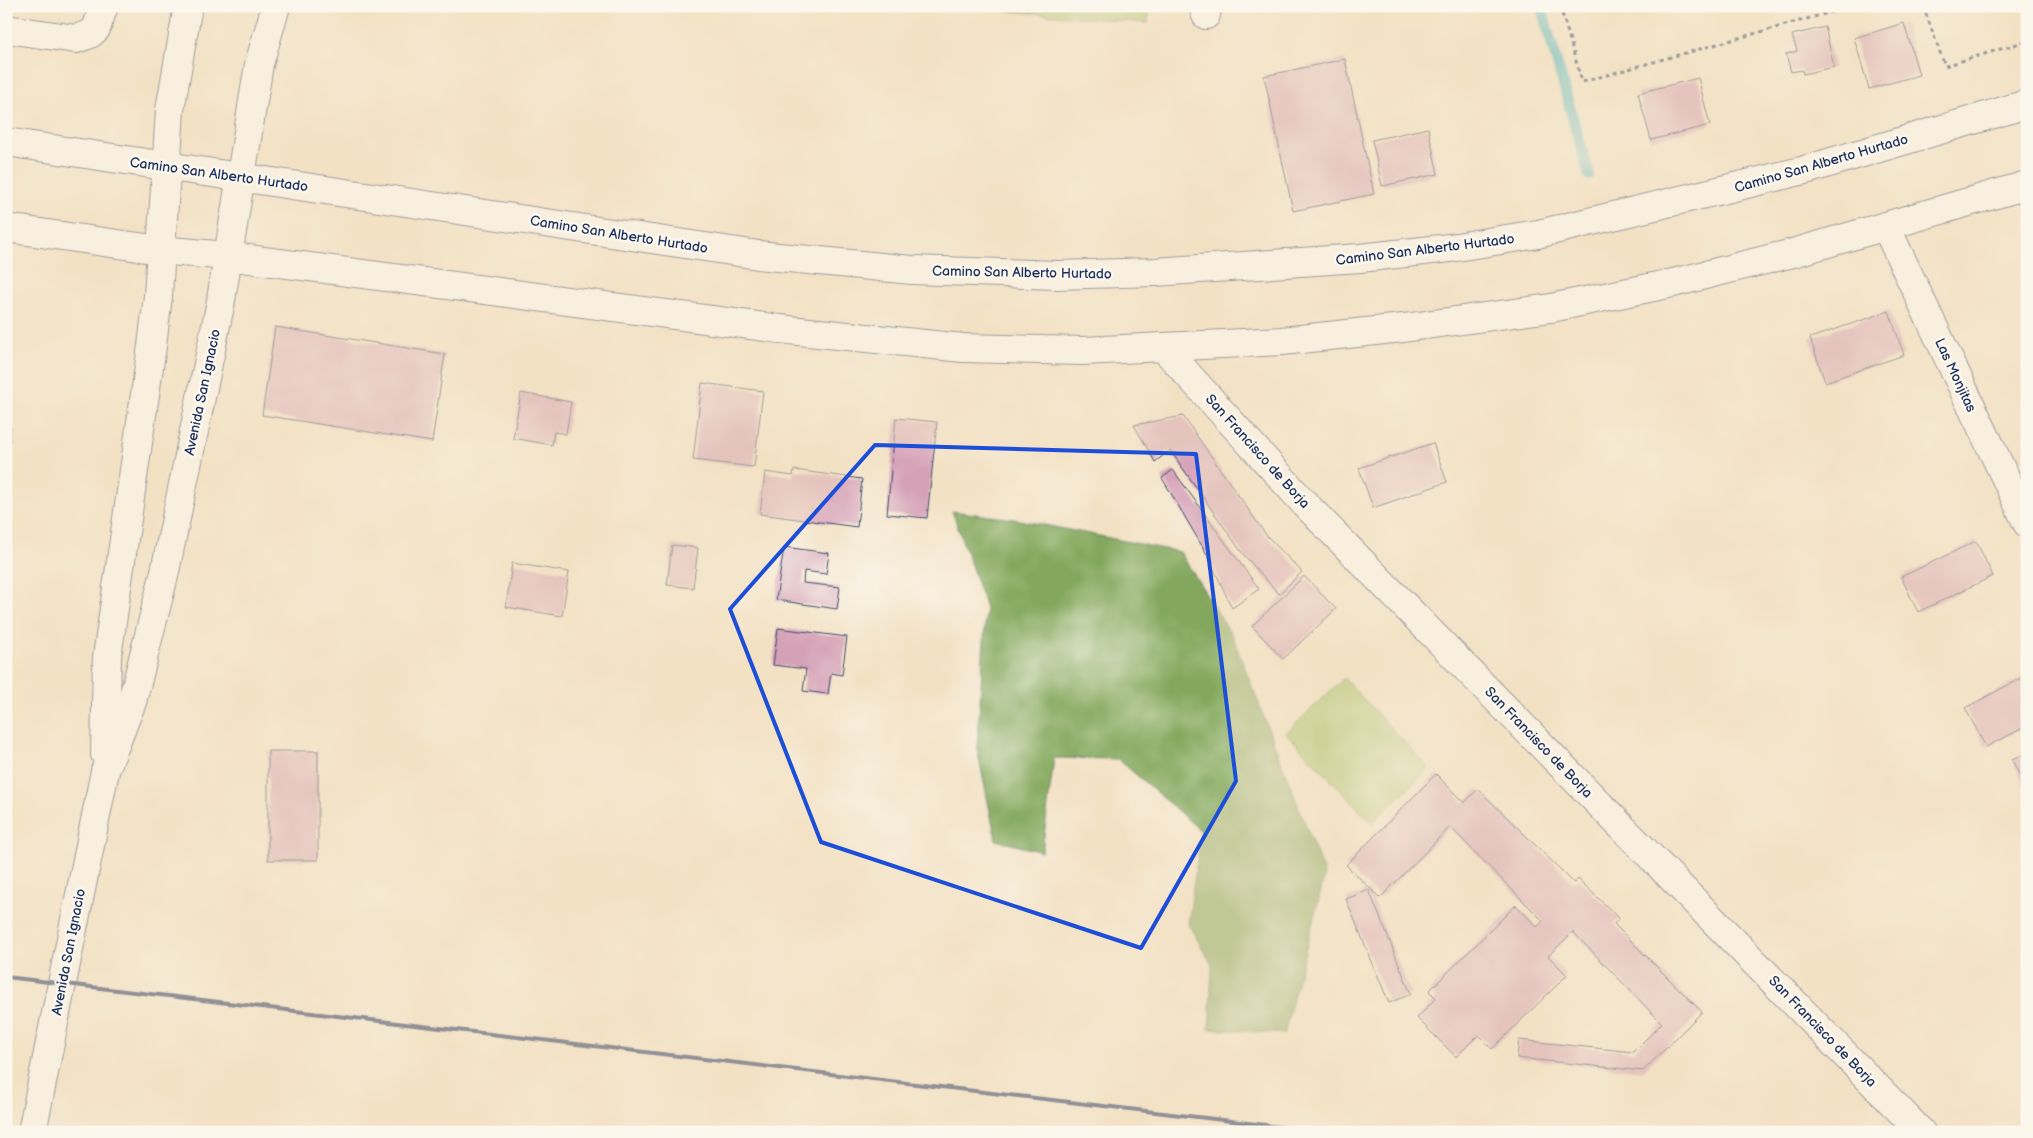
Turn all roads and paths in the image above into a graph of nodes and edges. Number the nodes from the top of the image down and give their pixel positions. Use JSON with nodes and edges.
{"nodes":[{"id":1,"x":104,"y":6,"type":"edge"},
{"id":2,"x":188,"y":6,"type":"edge"},
{"id":3,"x":276,"y":6,"type":"edge"},
{"id":4,"x":1560,"y":6,"type":"edge"},
{"id":5,"x":1853,"y":6,"type":"edge"},
{"id":6,"x":1923,"y":6,"type":"edge"},
{"id":7,"x":6,"y":29,"type":"edge"},
{"id":8,"x":2027,"y":41,"type":"edge"},
{"id":9,"x":2027,"y":104,"type":"edge"},
{"id":10,"x":6,"y":142,"type":"edge"},
{"id":11,"x":165,"y":166,"type":"junction"},
{"id":12,"x":241,"y":178,"type":"junction"},
{"id":13,"x":2027,"y":185,"type":"edge"},
{"id":14,"x":1886,"y":227,"type":"junction"},
{"id":15,"x":6,"y":228,"type":"edge"},
{"id":16,"x":160,"y":250,"type":"junction"},
{"id":17,"x":227,"y":256,"type":"junction"},
{"id":18,"x":1163,"y":347,"type":"junction"},
{"id":19,"x":2027,"y":523,"type":"edge"},
{"id":20,"x":105,"y":771,"type":"junction"},
{"id":21,"x":32,"y":1132,"type":"edge"},
{"id":22,"x":1922,"y":1132,"type":"edge"}],
"edges":[{"from":1,"to":7,"type":"main road"},
{"from":2,"to":11,"type":"main road","name":"Avenida San Ignacio"},
{"from":3,"to":12,"type":"main road","name":"Avenida San Ignacio"},
{"from":4,"to":5,"type":"path"},
{"from":6,"to":8,"type":"path"},
{"from":9,"to":12,"type":"main road","name":"Camino San Alberto Hurtado"},
{"from":10,"to":11,"type":"main road","name":"Camino San Alberto Hurtado"},
{"from":11,"to":12,"type":"main road","name":"Camino San Alberto Hurtado"},
{"from":11,"to":16,"type":"main road","name":"Avenida San Ignacio"},
{"from":12,"to":17,"type":"main road","name":"Avenida San Ignacio"},
{"from":13,"to":14,"type":"main road"},
{"from":14,"to":18,"type":"main road"},
{"from":14,"to":19,"type":"main road","name":"Las Monjitas"},
{"from":15,"to":16,"type":"main road"},
{"from":16,"to":17,"type":"main road"},
{"from":16,"to":20,"type":"main road","name":"Avenida San Ignacio"},
{"from":17,"to":18,"type":"main road"},
{"from":17,"to":20,"type":"main road","name":"Avenida San Ignacio"},
{"from":18,"to":22,"type":"main road","name":"San Francisco de Borja"},
{"from":20,"to":21,"type":"main road","name":"Avenida San Ignacio"}]}
